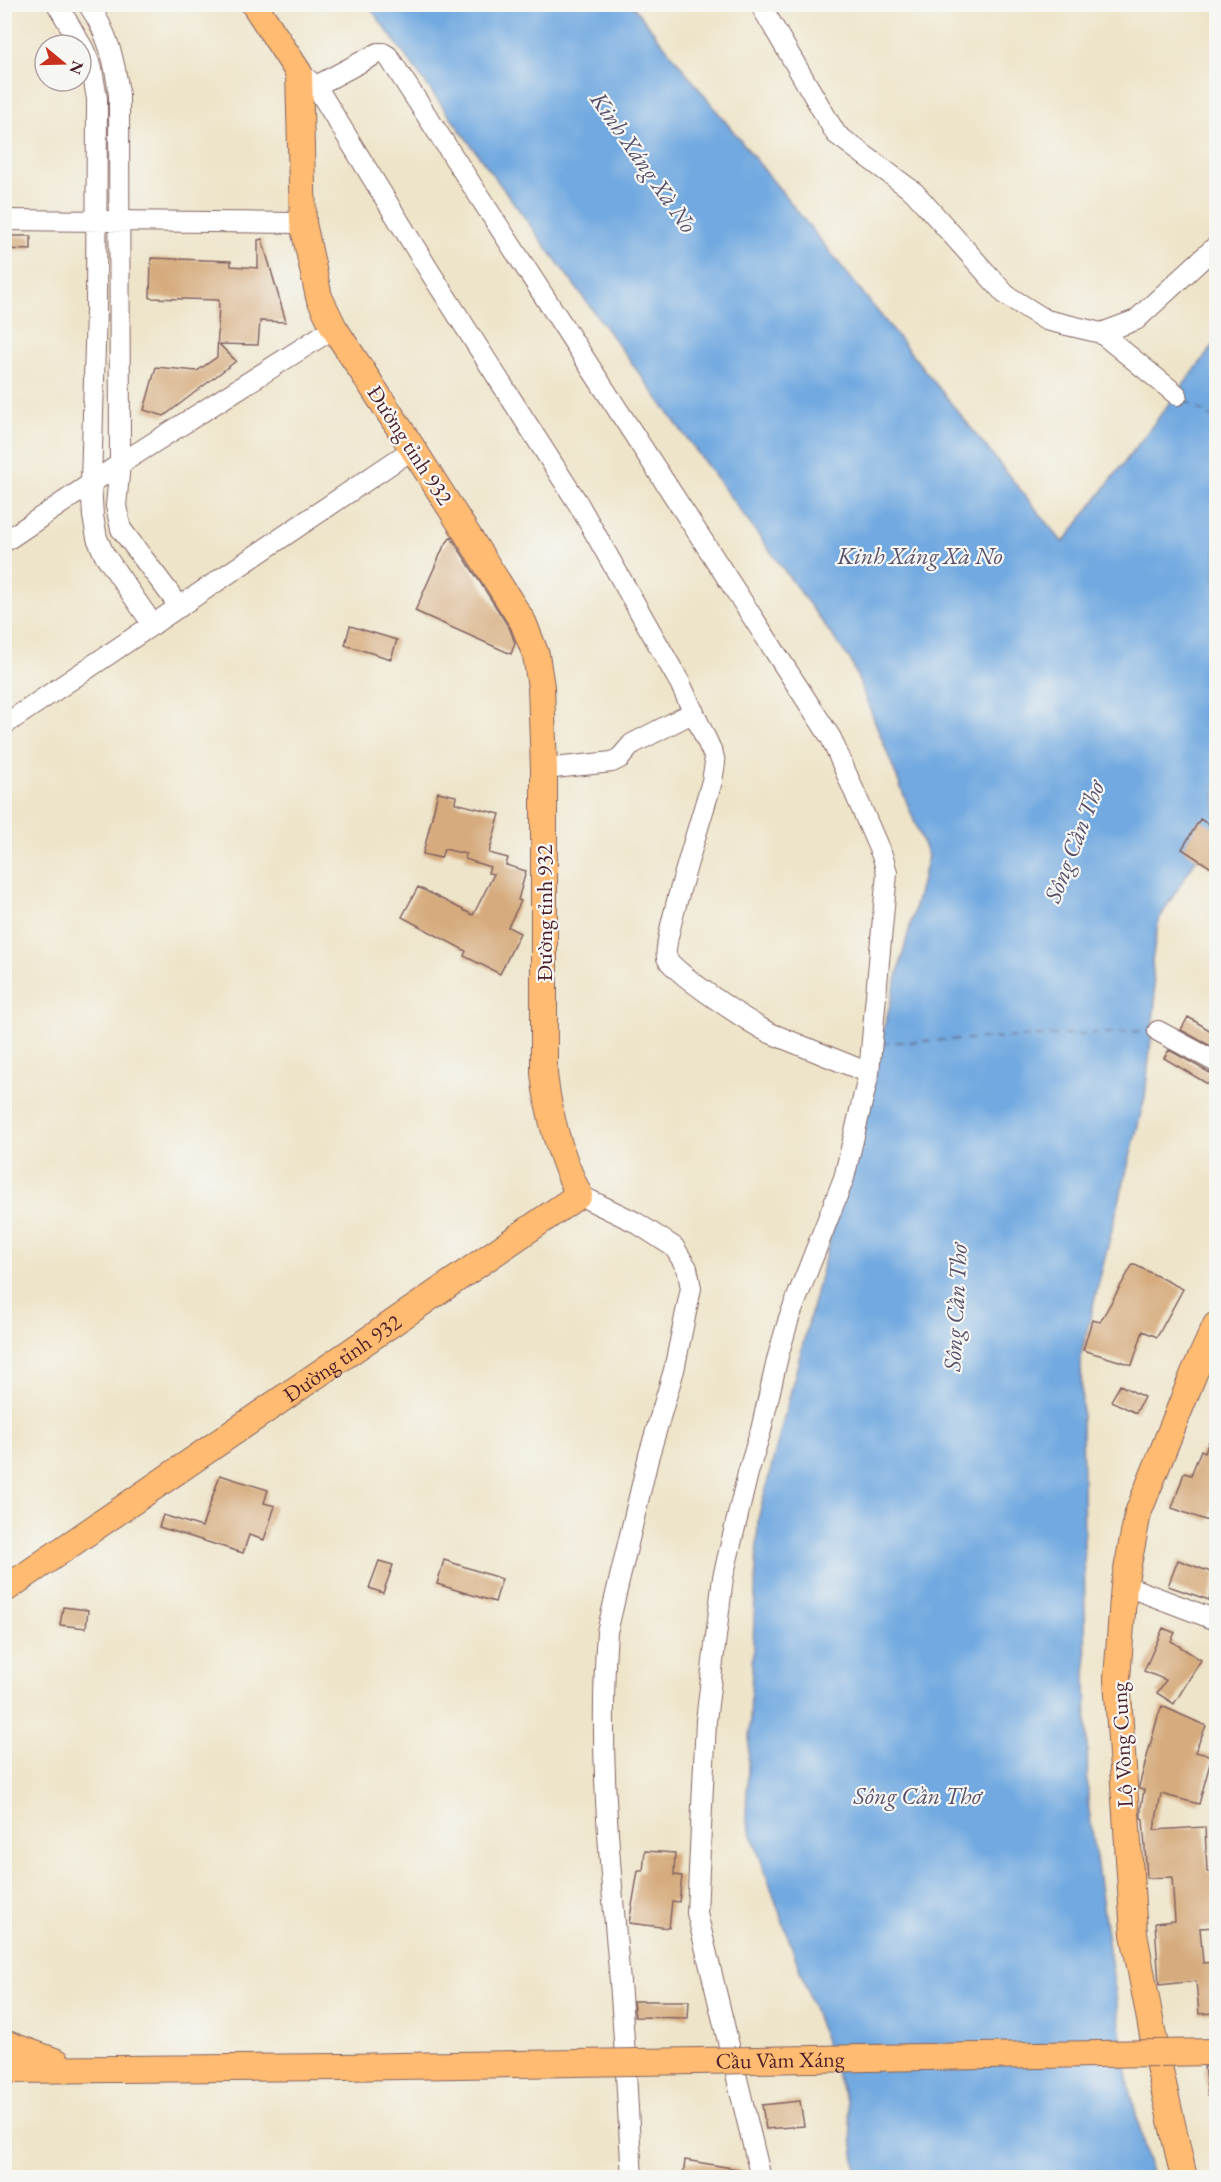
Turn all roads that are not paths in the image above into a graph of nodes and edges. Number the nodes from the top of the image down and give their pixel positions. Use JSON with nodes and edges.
{"nodes":[{"id":1,"x":57,"y":4,"type":"edge"},
{"id":2,"x":88,"y":4,"type":"edge"},
{"id":3,"x":254,"y":4,"type":"edge"},
{"id":4,"x":760,"y":4,"type":"edge"},
{"id":5,"x":307,"y":80,"type":"junction"},
{"id":6,"x":4,"y":220,"type":"edge"},
{"id":7,"x":97,"y":221,"type":"junction"},
{"id":8,"x":121,"y":221,"type":"junction"},
{"id":9,"x":303,"y":223,"type":"junction"},
{"id":10,"x":1216,"y":246,"type":"edge"},
{"id":11,"x":334,"y":328,"type":"junction"},
{"id":12,"x":1101,"y":333,"type":"junction"},
{"id":13,"x":1177,"y":395,"type":"dead end"},
{"id":14,"x":413,"y":449,"type":"junction"},
{"id":15,"x":120,"y":464,"type":"junction"},
{"id":16,"x":91,"y":483,"type":"junction"},
{"id":17,"x":4,"y":542,"type":"edge"},
{"id":18,"x":180,"y":607,"type":"junction"},
{"id":19,"x":153,"y":625,"type":"junction"},
{"id":20,"x":694,"y":712,"type":"junction"},
{"id":21,"x":4,"y":725,"type":"edge"},
{"id":22,"x":544,"y":769,"type":"junction"},
{"id":23,"x":1158,"y":1031,"type":"dead end"},
{"id":24,"x":1216,"y":1062,"type":"edge"},
{"id":25,"x":869,"y":1073,"type":"junction"},
{"id":26,"x":579,"y":1195,"type":"junction"},
{"id":27,"x":1216,"y":1325,"type":"edge"},
{"id":28,"x":1124,"y":1585,"type":"junction"},
{"id":29,"x":4,"y":1590,"type":"edge"},
{"id":30,"x":1216,"y":1620,"type":"edge"},
{"id":31,"x":4,"y":2043,"type":"edge"},
{"id":32,"x":1216,"y":2052,"type":"edge"},
{"id":33,"x":90,"y":2069,"type":"junction"},
{"id":34,"x":4,"y":2070,"type":"edge"},
{"id":35,"x":632,"y":2178,"type":"edge"},
{"id":36,"x":761,"y":2178,"type":"edge"},
{"id":37,"x":1184,"y":2178,"type":"edge"}],
"edges":[{"from":1,"to":7,"type":"street"},
{"from":2,"to":8,"type":"street"},
{"from":3,"to":5,"type":"main road"},
{"from":4,"to":12,"type":"street"},
{"from":5,"to":9,"type":"main road","name":"Đường tỉnh 932"},
{"from":5,"to":20,"type":"street"},
{"from":5,"to":25,"type":"street"},
{"from":6,"to":7,"type":"street"},
{"from":7,"to":8,"type":"street"},
{"from":7,"to":16,"type":"street"},
{"from":8,"to":9,"type":"street"},
{"from":8,"to":15,"type":"street"},
{"from":9,"to":11,"type":"main road","name":"Đường tỉnh 932"},
{"from":10,"to":12,"type":"street"},
{"from":11,"to":14,"type":"main road","name":"Đường tỉnh 932"},
{"from":11,"to":15,"type":"street"},
{"from":12,"to":13,"type":"street"},
{"from":14,"to":18,"type":"street"},
{"from":14,"to":22,"type":"main road","name":"Đường tỉnh 932"},
{"from":15,"to":16,"type":"street"},
{"from":15,"to":18,"type":"street"},
{"from":16,"to":17,"type":"street"},
{"from":16,"to":19,"type":"street"},
{"from":18,"to":19,"type":"street"},
{"from":19,"to":21,"type":"street"},
{"from":20,"to":22,"type":"street"},
{"from":20,"to":25,"type":"street"},
{"from":22,"to":26,"type":"main road","name":"Đường tỉnh 932"},
{"from":23,"to":24,"type":"street"},
{"from":25,"to":36,"type":"street"},
{"from":26,"to":29,"type":"main road","name":"Đường tỉnh 932"},
{"from":26,"to":35,"type":"street"},
{"from":27,"to":28,"type":"main road","name":"Lộ Vòng Cung"},
{"from":28,"to":30,"type":"street"},
{"from":28,"to":37,"type":"main road","name":"Lộ Vòng Cung"},
{"from":31,"to":33,"type":"main road"},
{"from":32,"to":33,"type":"main road","name":"Cầu Vàm Xáng","bridge":true},
{"from":33,"to":34,"type":"main road"}]}
